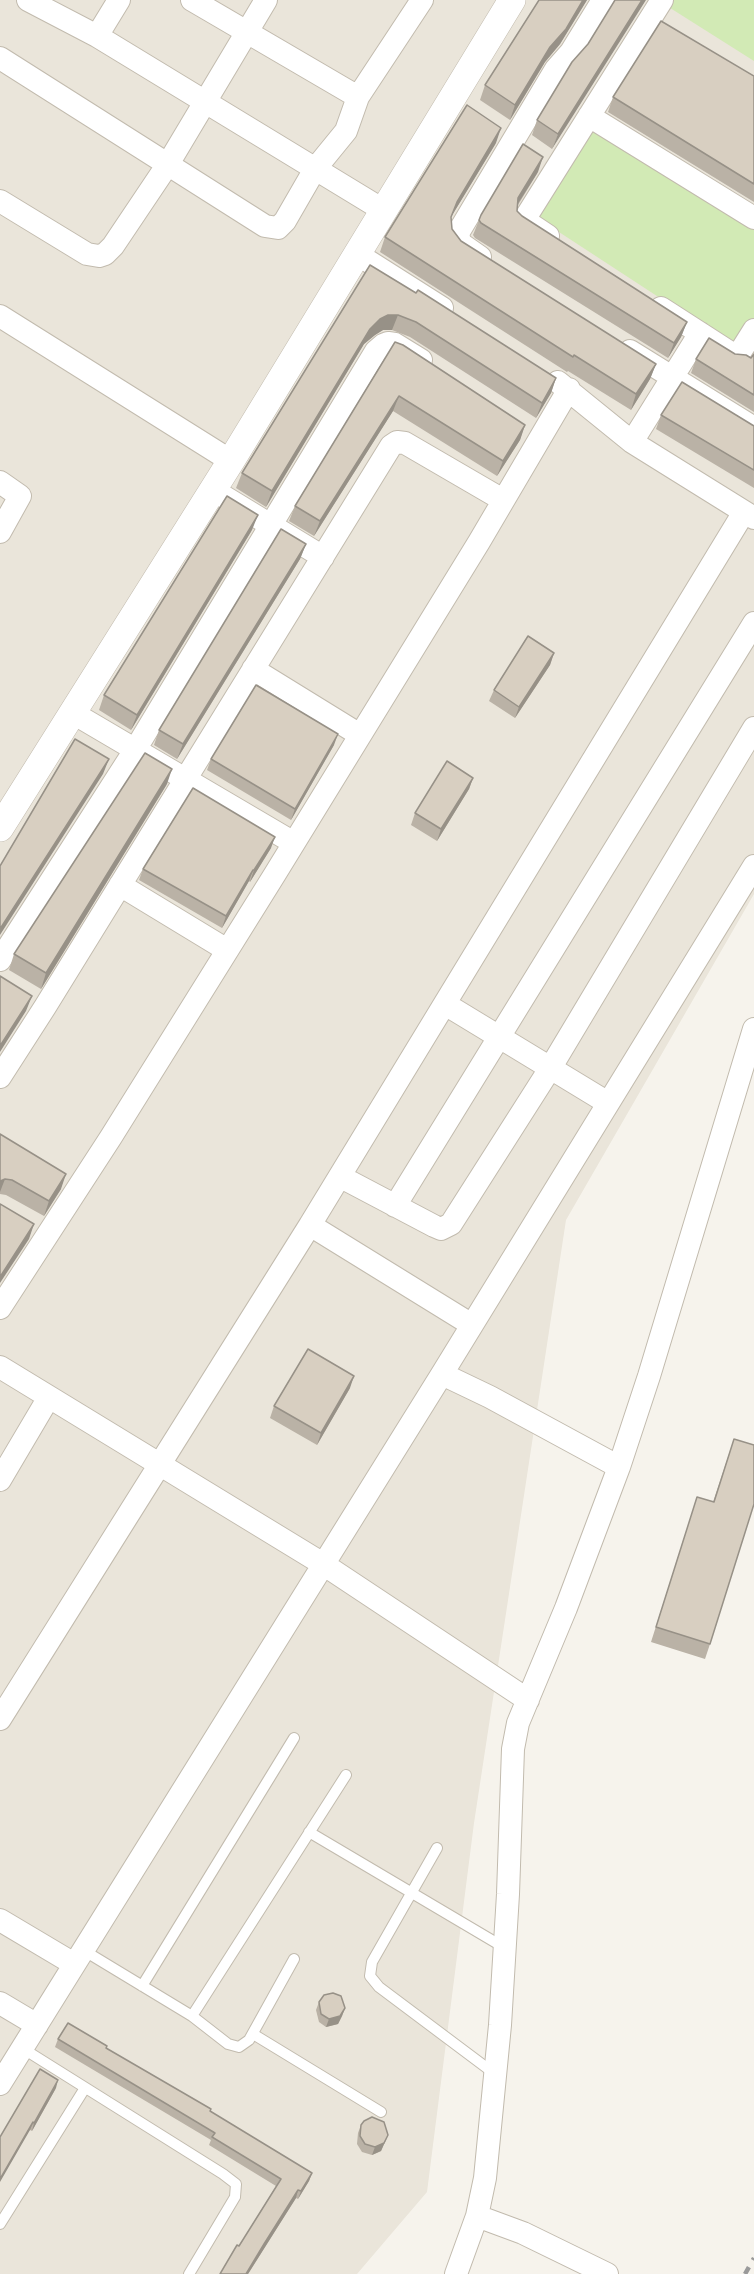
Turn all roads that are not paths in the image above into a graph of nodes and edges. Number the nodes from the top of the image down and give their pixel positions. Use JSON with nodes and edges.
{"nodes":[{"id":1,"x":28,"y":0,"type":"edge"},
{"id":2,"x":119,"y":0,"type":"edge"},
{"id":3,"x":192,"y":0,"type":"edge"},
{"id":4,"x":266,"y":0,"type":"edge"},
{"id":5,"x":422,"y":0,"type":"edge"},
{"id":6,"x":512,"y":0,"type":"edge"},
{"id":7,"x":603,"y":0,"type":"edge"},
{"id":8,"x":661,"y":15,"type":"edge"},
{"id":9,"x":246,"y":32,"type":"junction"},
{"id":10,"x":97,"y":36,"type":"junction"},
{"id":11,"x":0,"y":58,"type":"edge"},
{"id":12,"x":358,"y":97,"type":"junction"},
{"id":13,"x":204,"y":102,"type":"junction"},
{"id":14,"x":590,"y":116,"type":"junction"},
{"id":15,"x":527,"y":149,"type":"junction"},
{"id":16,"x":168,"y":164,"type":"junction"},
{"id":17,"x":315,"y":169,"type":"junction"},
{"id":18,"x":0,"y":201,"type":"edge"},
{"id":19,"x":383,"y":210,"type":"junction"},
{"id":20,"x":754,"y":218,"type":"edge"},
{"id":21,"x":563,"y":245,"type":"edge"},
{"id":22,"x":357,"y":254,"type":"junction"},
{"id":23,"x":495,"y":267,"type":"edge"},
{"id":24,"x":641,"y":295,"type":"edge"},
{"id":25,"x":0,"y":316,"type":"edge"},
{"id":26,"x":458,"y":319,"type":"edge"},
{"id":27,"x":754,"y":330,"type":"edge"},
{"id":28,"x":699,"y":333,"type":"junction"},
{"id":29,"x":613,"y":340,"type":"edge"},
{"id":30,"x":746,"y":362,"type":"edge"},
{"id":31,"x":539,"y":370,"type":"edge"},
{"id":32,"x":442,"y":374,"type":"edge"},
{"id":33,"x":672,"y":377,"type":"junction"},
{"id":34,"x":569,"y":389,"type":"junction"},
{"id":35,"x":521,"y":424,"type":"edge"},
{"id":36,"x":754,"y":428,"type":"edge"},
{"id":37,"x":540,"y":437,"type":"junction"},
{"id":38,"x":632,"y":442,"type":"junction"},
{"id":39,"x":231,"y":460,"type":"junction"},
{"id":40,"x":0,"y":482,"type":"edge"},
{"id":41,"x":213,"y":490,"type":"junction"},
{"id":42,"x":503,"y":501,"type":"junction"},
{"id":43,"x":749,"y":515,"type":"edge"},
{"id":44,"x":273,"y":526,"type":"junction"},
{"id":45,"x":0,"y":532,"type":"edge"},
{"id":46,"x":323,"y":557,"type":"junction"},
{"id":47,"x":754,"y":623,"type":"edge"},
{"id":48,"x":253,"y":669,"type":"junction"},
{"id":49,"x":73,"y":713,"type":"junction"},
{"id":50,"x":754,"y":728,"type":"edge"},
{"id":51,"x":360,"y":735,"type":"junction"},
{"id":52,"x":135,"y":750,"type":"junction"},
{"id":53,"x":184,"y":779,"type":"junction"},
{"id":54,"x":3,"y":816,"type":"edge"},
{"id":55,"x":294,"y":843,"type":"junction"},
{"id":56,"x":754,"y":867,"type":"edge"},
{"id":57,"x":120,"y":885,"type":"junction"},
{"id":58,"x":227,"y":950,"type":"junction"},
{"id":59,"x":0,"y":960,"type":"edge"},
{"id":60,"x":445,"y":1004,"type":"junction"},
{"id":61,"x":754,"y":1029,"type":"edge"},
{"id":62,"x":499,"y":1035,"type":"junction"},
{"id":63,"x":551,"y":1067,"type":"junction"},
{"id":64,"x":0,"y":1077,"type":"edge"},
{"id":65,"x":608,"y":1103,"type":"junction"},
{"id":66,"x":60,"y":1172,"type":"edge"},
{"id":67,"x":341,"y":1177,"type":"junction"},
{"id":68,"x":80,"y":1183,"type":"junction"},
{"id":69,"x":395,"y":1206,"type":"junction"},
{"id":70,"x":310,"y":1225,"type":"junction"},
{"id":71,"x":3,"y":1297,"type":"edge"},
{"id":72,"x":472,"y":1325,"type":"junction"},
{"id":73,"x":0,"y":1367,"type":"edge"},
{"id":74,"x":442,"y":1374,"type":"junction"},
{"id":75,"x":49,"y":1396,"type":"junction"},
{"id":76,"x":160,"y":1464,"type":"junction"},
{"id":77,"x":619,"y":1467,"type":"junction"},
{"id":78,"x":0,"y":1480,"type":"edge"},
{"id":79,"x":323,"y":1564,"type":"junction"},
{"id":80,"x":528,"y":1700,"type":"junction"},
{"id":81,"x":0,"y":1719,"type":"edge"},
{"id":82,"x":294,"y":1738,"type":"dead end"},
{"id":83,"x":346,"y":1775,"type":"dead end"},
{"id":84,"x":309,"y":1832,"type":"junction"},
{"id":85,"x":437,"y":1848,"type":"dead end"},
{"id":86,"x":411,"y":1893,"type":"junction"},
{"id":87,"x":0,"y":1920,"type":"edge"},
{"id":88,"x":506,"y":1948,"type":"junction"},
{"id":89,"x":79,"y":1957,"type":"junction"},
{"id":90,"x":294,"y":1959,"type":"dead end"},
{"id":91,"x":142,"y":1986,"type":"junction"},
{"id":92,"x":0,"y":2003,"type":"edge"},
{"id":93,"x":192,"y":2016,"type":"junction"},
{"id":94,"x":37,"y":2025,"type":"junction"},
{"id":95,"x":253,"y":2034,"type":"junction"},
{"id":96,"x":22,"y":2048,"type":"junction"},
{"id":97,"x":495,"y":2074,"type":"junction"},
{"id":98,"x":0,"y":2084,"type":"edge"},
{"id":99,"x":85,"y":2088,"type":"junction"},
{"id":100,"x":381,"y":2112,"type":"dead end"},
{"id":101,"x":477,"y":2216,"type":"junction"},
{"id":102,"x":0,"y":2224,"type":"edge"},
{"id":103,"x":189,"y":2274,"type":"edge"},
{"id":104,"x":456,"y":2274,"type":"edge"},
{"id":105,"x":607,"y":2274,"type":"edge"}],
"edges":[{"from":1,"to":10,"type":"street"},
{"from":2,"to":10,"type":"street"},
{"from":3,"to":9,"type":"street"},
{"from":4,"to":9,"type":"street"},
{"from":5,"to":12,"type":"street"},
{"from":6,"to":19,"type":"street"},
{"from":7,"to":15,"type":"street"},
{"from":8,"to":14,"type":"street"},
{"from":9,"to":12,"type":"street"},
{"from":9,"to":13,"type":"street"},
{"from":10,"to":13,"type":"street"},
{"from":11,"to":16,"type":"street"},
{"from":12,"to":17,"type":"street"},
{"from":13,"to":16,"type":"street"},
{"from":13,"to":17,"type":"street"},
{"from":14,"to":15,"type":"street"},
{"from":14,"to":20,"type":"street"},
{"from":15,"to":21,"type":"street"},
{"from":15,"to":23,"type":"street"},
{"from":16,"to":17,"type":"street"},
{"from":16,"to":18,"type":"street"},
{"from":17,"to":19,"type":"street"},
{"from":19,"to":22,"type":"street"},
{"from":22,"to":26,"type":"street"},
{"from":22,"to":39,"type":"street"},
{"from":24,"to":28,"type":"street"},
{"from":25,"to":39,"type":"street"},
{"from":27,"to":30,"type":"street"},
{"from":28,"to":30,"type":"street"},
{"from":28,"to":33,"type":"street"},
{"from":29,"to":33,"type":"street"},
{"from":31,"to":34,"type":"street"},
{"from":32,"to":44,"type":"street"},
{"from":33,"to":36,"type":"street"},
{"from":33,"to":38,"type":"street"},
{"from":34,"to":37,"type":"street"},
{"from":34,"to":38,"type":"street"},
{"from":35,"to":37,"type":"street"},
{"from":37,"to":42,"type":"street"},
{"from":38,"to":43,"type":"street"},
{"from":39,"to":41,"type":"street"},
{"from":40,"to":45,"type":"street"},
{"from":41,"to":44,"type":"street"},
{"from":41,"to":49,"type":"street"},
{"from":42,"to":46,"type":"street"},
{"from":42,"to":51,"type":"street"},
{"from":43,"to":60,"type":"street"},
{"from":44,"to":46,"type":"street"},
{"from":44,"to":52,"type":"street"},
{"from":46,"to":48,"type":"street"},
{"from":47,"to":62,"type":"street"},
{"from":48,"to":51,"type":"street"},
{"from":48,"to":53,"type":"street"},
{"from":49,"to":52,"type":"street"},
{"from":49,"to":54,"type":"street"},
{"from":50,"to":63,"type":"street"},
{"from":51,"to":55,"type":"street"},
{"from":52,"to":53,"type":"street"},
{"from":52,"to":59,"type":"street"},
{"from":53,"to":55,"type":"street"},
{"from":53,"to":57,"type":"street"},
{"from":55,"to":58,"type":"street"},
{"from":56,"to":65,"type":"street"},
{"from":57,"to":58,"type":"street"},
{"from":57,"to":64,"type":"street"},
{"from":58,"to":68,"type":"street"},
{"from":60,"to":62,"type":"street"},
{"from":60,"to":67,"type":"street"},
{"from":61,"to":77,"type":"street"},
{"from":62,"to":63,"type":"street"},
{"from":62,"to":69,"type":"street"},
{"from":63,"to":65,"type":"street"},
{"from":63,"to":69,"type":"street"},
{"from":65,"to":72,"type":"street"},
{"from":66,"to":68,"type":"street"},
{"from":67,"to":69,"type":"street"},
{"from":67,"to":70,"type":"street"},
{"from":68,"to":71,"type":"street"},
{"from":70,"to":72,"type":"street"},
{"from":70,"to":76,"type":"street"},
{"from":72,"to":74,"type":"street"},
{"from":73,"to":75,"type":"street"},
{"from":74,"to":77,"type":"street"},
{"from":74,"to":79,"type":"street"},
{"from":75,"to":76,"type":"street"},
{"from":75,"to":78,"type":"street"},
{"from":76,"to":79,"type":"street"},
{"from":76,"to":81,"type":"street"},
{"from":77,"to":80,"type":"street"},
{"from":79,"to":80,"type":"street"},
{"from":79,"to":89,"type":"street"},
{"from":80,"to":88,"type":"street"},
{"from":82,"to":91,"type":"lane"},
{"from":83,"to":84,"type":"lane"},
{"from":84,"to":86,"type":"lane"},
{"from":84,"to":93,"type":"lane"},
{"from":85,"to":86,"type":"lane"},
{"from":86,"to":88,"type":"lane"},
{"from":86,"to":97,"type":"lane"},
{"from":87,"to":89,"type":"street"},
{"from":88,"to":97,"type":"street"},
{"from":89,"to":91,"type":"lane"},
{"from":89,"to":94,"type":"street"},
{"from":90,"to":95,"type":"lane"},
{"from":91,"to":93,"type":"lane"},
{"from":92,"to":94,"type":"street"},
{"from":93,"to":95,"type":"lane"},
{"from":94,"to":96,"type":"street"},
{"from":95,"to":100,"type":"lane"},
{"from":96,"to":98,"type":"street"},
{"from":96,"to":99,"type":"lane"},
{"from":97,"to":101,"type":"street"},
{"from":99,"to":102,"type":"lane"},
{"from":99,"to":103,"type":"lane"},
{"from":101,"to":104,"type":"street"},
{"from":101,"to":105,"type":"street"}]}
